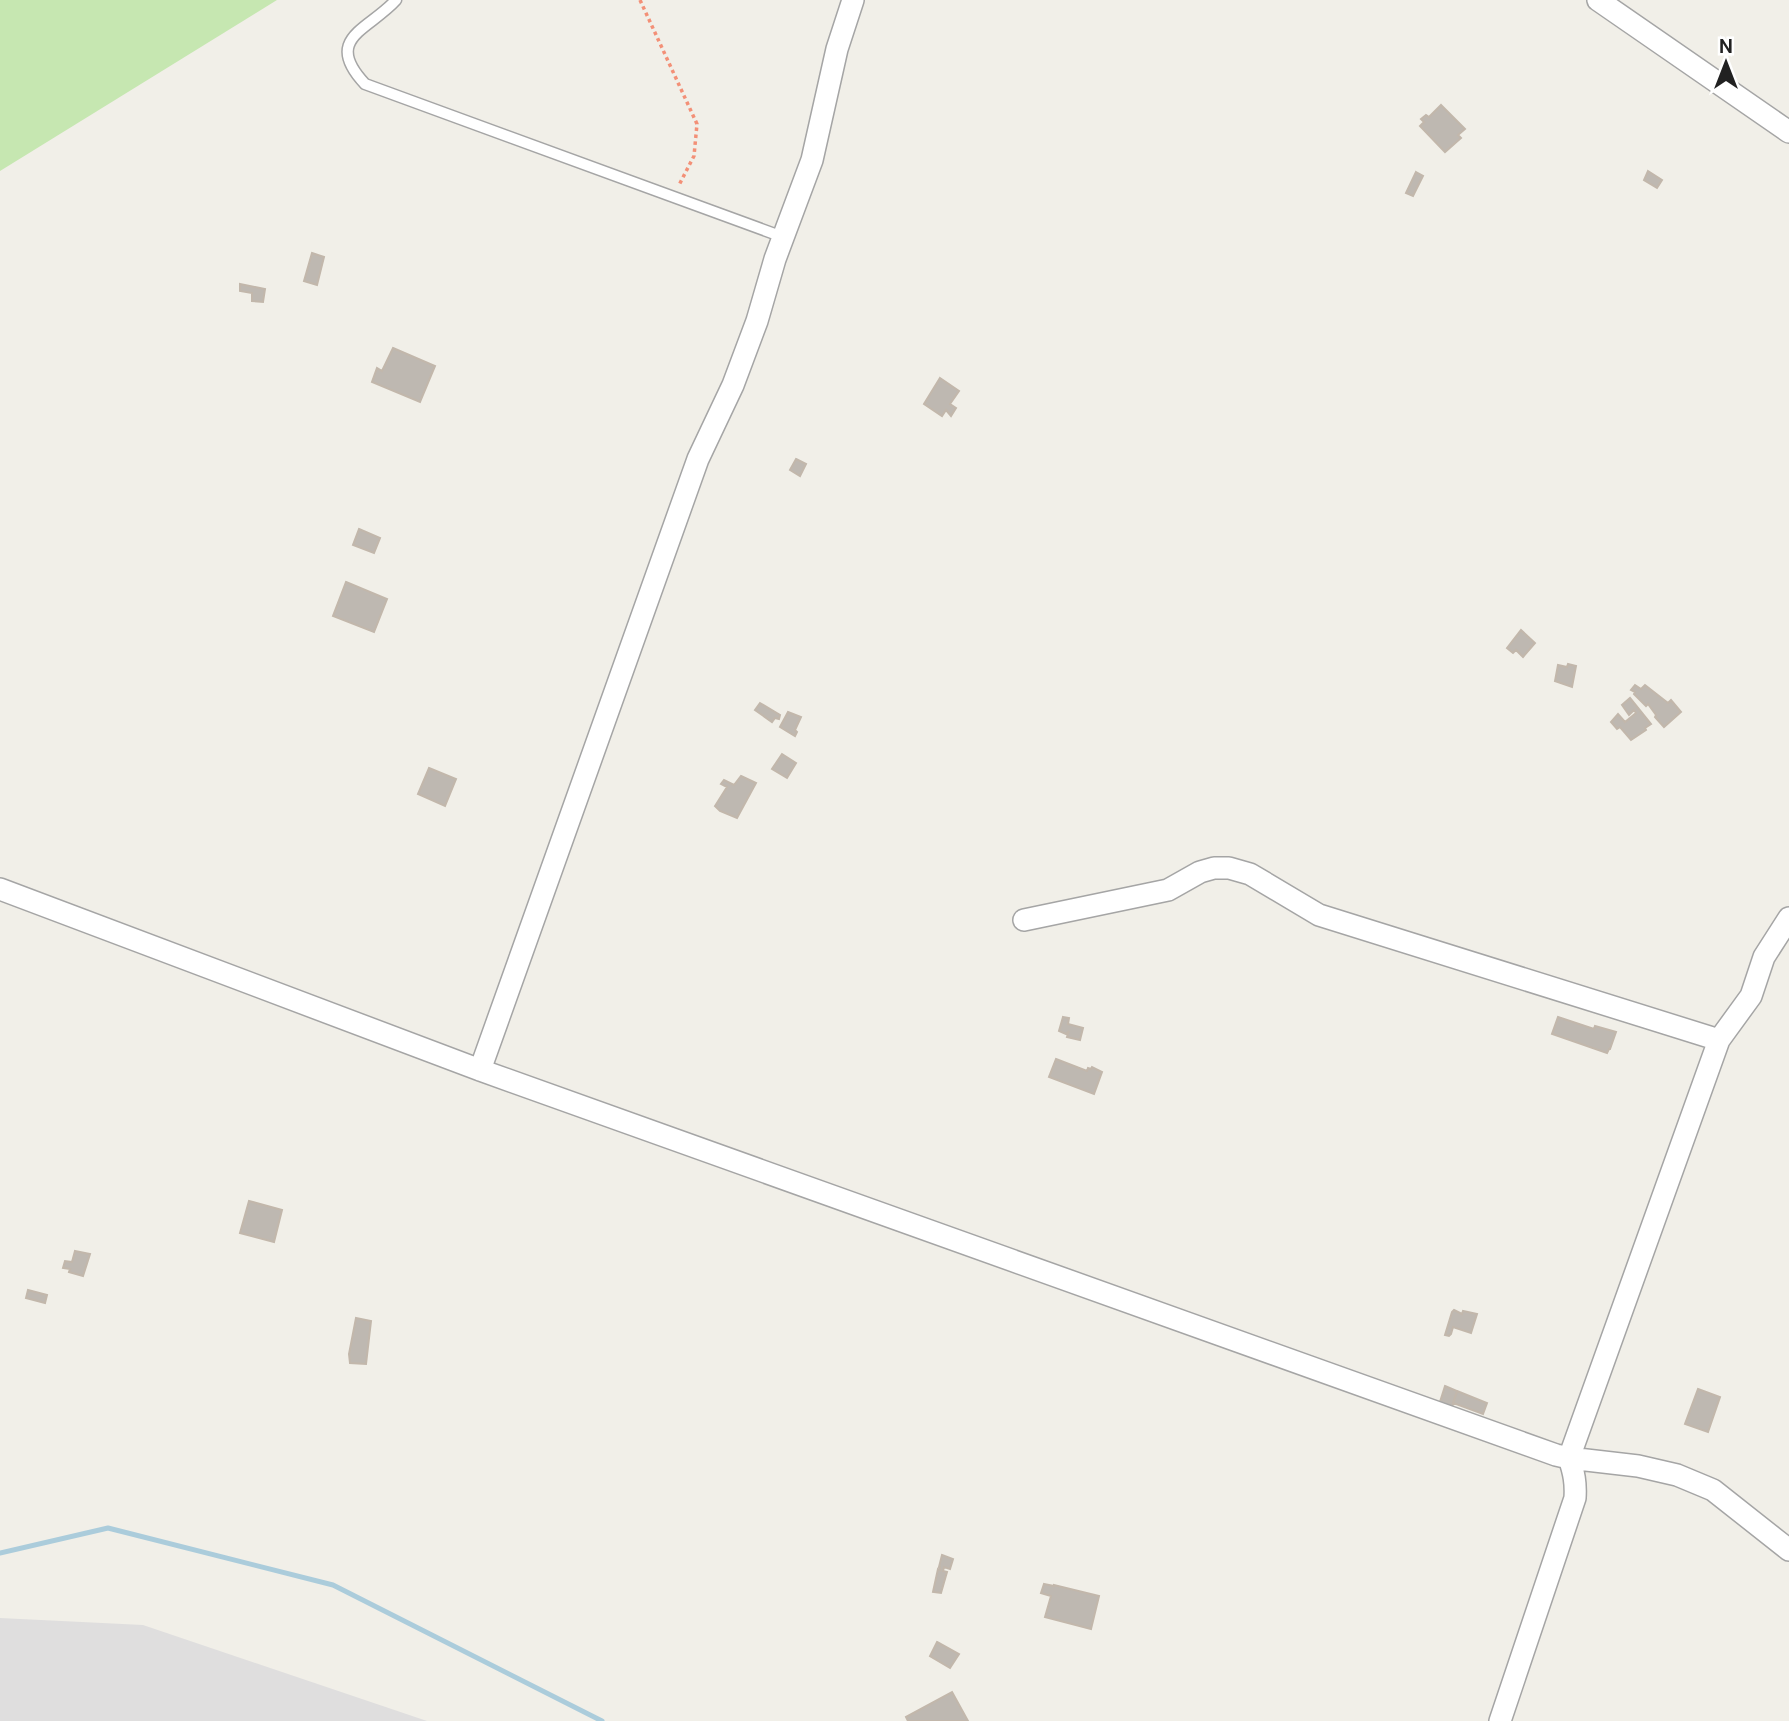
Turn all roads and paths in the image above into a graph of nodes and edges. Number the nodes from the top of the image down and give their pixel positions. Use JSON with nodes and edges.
{"nodes":[{"id":1,"x":396,"y":0,"type":"edge"},
{"id":2,"x":640,"y":0,"type":"edge"},
{"id":3,"x":853,"y":0,"type":"edge"},
{"id":4,"x":1598,"y":0,"type":"edge"},
{"id":5,"x":1789,"y":132,"type":"edge"},
{"id":6,"x":673,"y":196,"type":"junction"},
{"id":7,"x":783,"y":237,"type":"junction"},
{"id":8,"x":0,"y":889,"type":"edge"},
{"id":9,"x":1789,"y":918,"type":"edge"},
{"id":10,"x":1024,"y":920,"type":"dead end"},
{"id":11,"x":1719,"y":1040,"type":"junction"},
{"id":12,"x":481,"y":1070,"type":"junction"},
{"id":13,"x":1569,"y":1458,"type":"junction"},
{"id":14,"x":1789,"y":1550,"type":"edge"},
{"id":15,"x":1500,"y":1721,"type":"edge"}],
"edges":[{"from":1,"to":6,"type":"lane"},
{"from":2,"to":6,"type":"path"},
{"from":3,"to":7,"type":"street"},
{"from":4,"to":5,"type":"street"},
{"from":6,"to":7,"type":"lane"},
{"from":7,"to":12,"type":"street"},
{"from":8,"to":12,"type":"street"},
{"from":9,"to":11,"type":"street"},
{"from":10,"to":11,"type":"street"},
{"from":11,"to":13,"type":"street"},
{"from":12,"to":13,"type":"street"},
{"from":13,"to":14,"type":"street"},
{"from":13,"to":15,"type":"street"}]}
